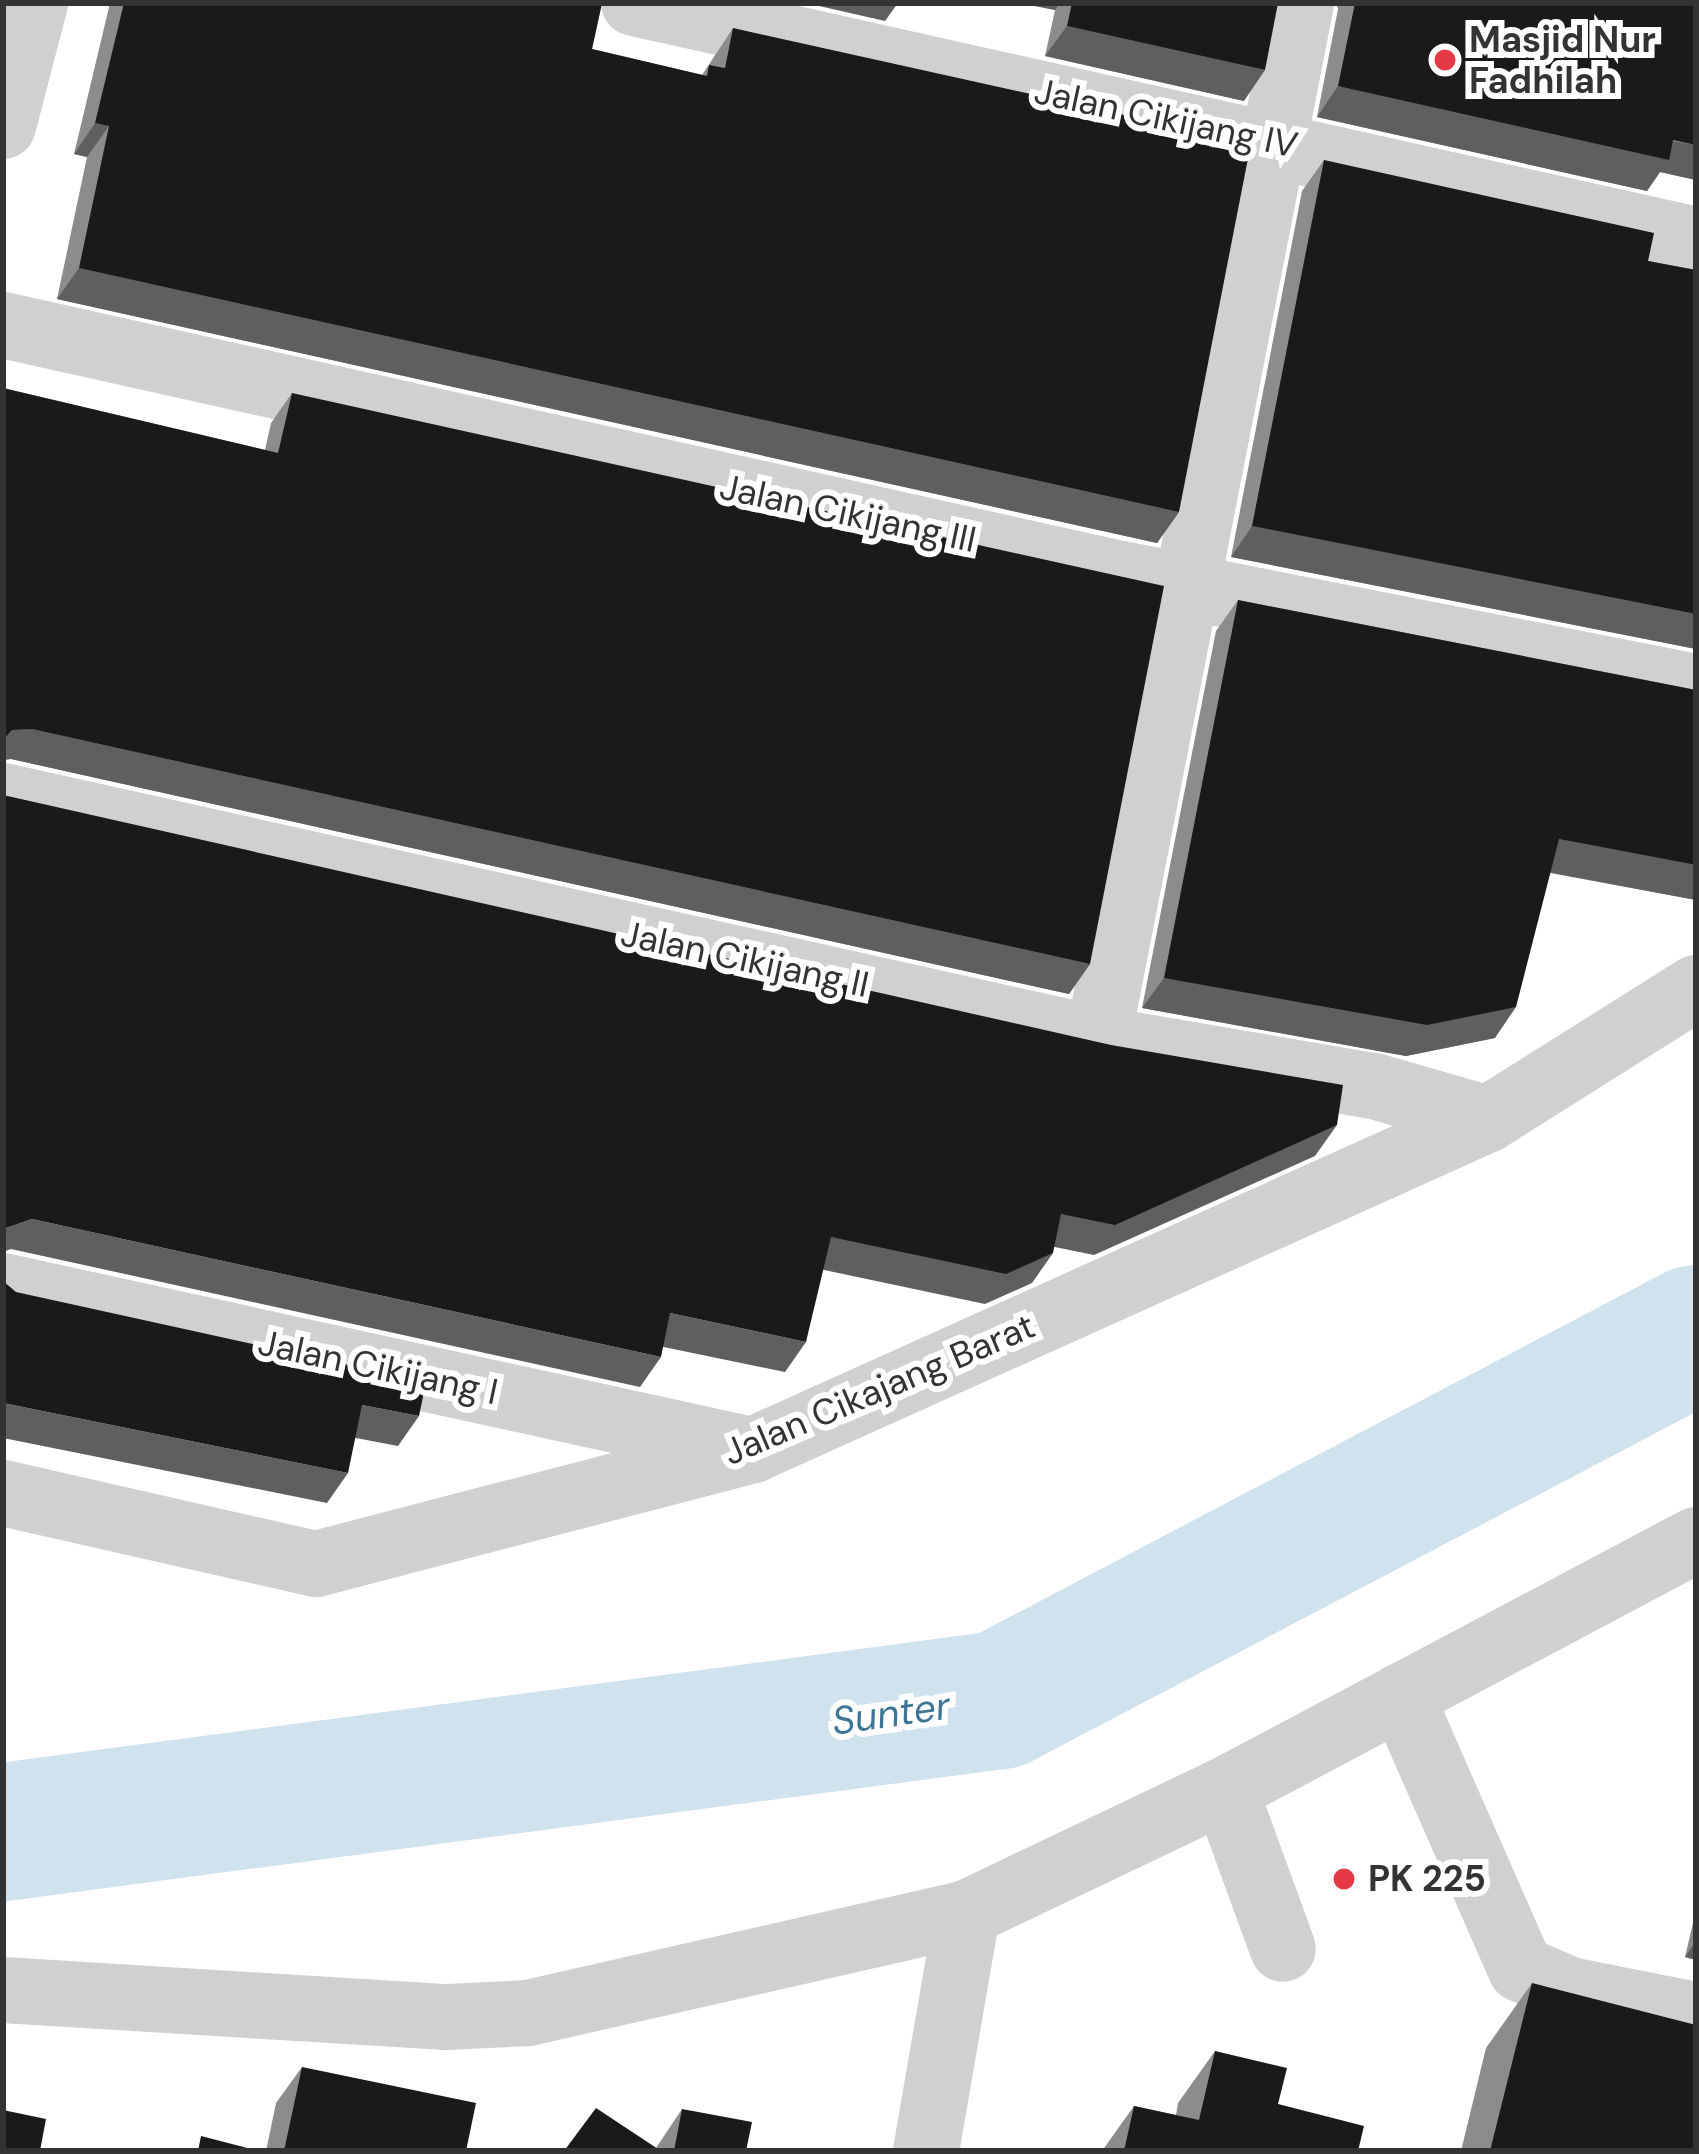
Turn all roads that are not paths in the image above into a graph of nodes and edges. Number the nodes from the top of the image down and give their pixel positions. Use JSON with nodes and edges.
{"nodes":[{"id":1,"x":35,"y":3,"type":"edge"},
{"id":2,"x":634,"y":3,"type":"edge"},
{"id":3,"x":1301,"y":3,"type":"edge"},
{"id":4,"x":3,"y":126,"type":"edge"},
{"id":5,"x":1276,"y":141,"type":"junction"},
{"id":6,"x":1696,"y":240,"type":"edge"},
{"id":7,"x":3,"y":325,"type":"edge"},
{"id":8,"x":1185,"y":587,"type":"junction"},
{"id":9,"x":1696,"y":687,"type":"edge"},
{"id":10,"x":3,"y":796,"type":"edge"},
{"id":11,"x":1696,"y":988,"type":"edge"},
{"id":12,"x":1098,"y":1039,"type":"junction"},
{"id":13,"x":1488,"y":1119,"type":"junction"},
{"id":14,"x":3,"y":1286,"type":"edge"},
{"id":15,"x":753,"y":1450,"type":"junction"},
{"id":16,"x":3,"y":1493,"type":"edge"},
{"id":17,"x":1696,"y":1540,"type":"edge"},
{"id":18,"x":1401,"y":1696,"type":"junction"},
{"id":19,"x":1226,"y":1790,"type":"junction"},
{"id":20,"x":968,"y":1913,"type":"junction"},
{"id":21,"x":1283,"y":1949,"type":"dead end"},
{"id":22,"x":3,"y":1990,"type":"edge"},
{"id":23,"x":1696,"y":2015,"type":"edge"},
{"id":24,"x":926,"y":2151,"type":"edge"}],
"edges":[{"from":1,"to":4,"type":"street"},
{"from":2,"to":5,"type":"street","name":"Jalan Cikijang IV"},
{"from":3,"to":5,"type":"street"},
{"from":5,"to":6,"type":"street","name":"Jalan Cikijang IV"},
{"from":5,"to":8,"type":"street"},
{"from":7,"to":8,"type":"street","name":"Jalan Cikijang III"},
{"from":8,"to":9,"type":"street","name":"Jalan Cikijang III"},
{"from":8,"to":12,"type":"street"},
{"from":10,"to":12,"type":"street","name":"Jalan Cikijang II"},
{"from":11,"to":13,"type":"street","name":"Jalan Cikajang Barat"},
{"from":12,"to":13,"type":"street","name":"Jalan Cikijang II"},
{"from":13,"to":15,"type":"street","name":"Jalan Cikajang Barat"},
{"from":14,"to":15,"type":"street","name":"Jalan Cikijang I"},
{"from":15,"to":16,"type":"street","name":"Jalan Cikajang Barat"},
{"from":17,"to":18,"type":"street"},
{"from":18,"to":19,"type":"street"},
{"from":18,"to":23,"type":"street"},
{"from":19,"to":20,"type":"street"},
{"from":19,"to":21,"type":"street"},
{"from":20,"to":22,"type":"street"},
{"from":20,"to":24,"type":"street"}]}
